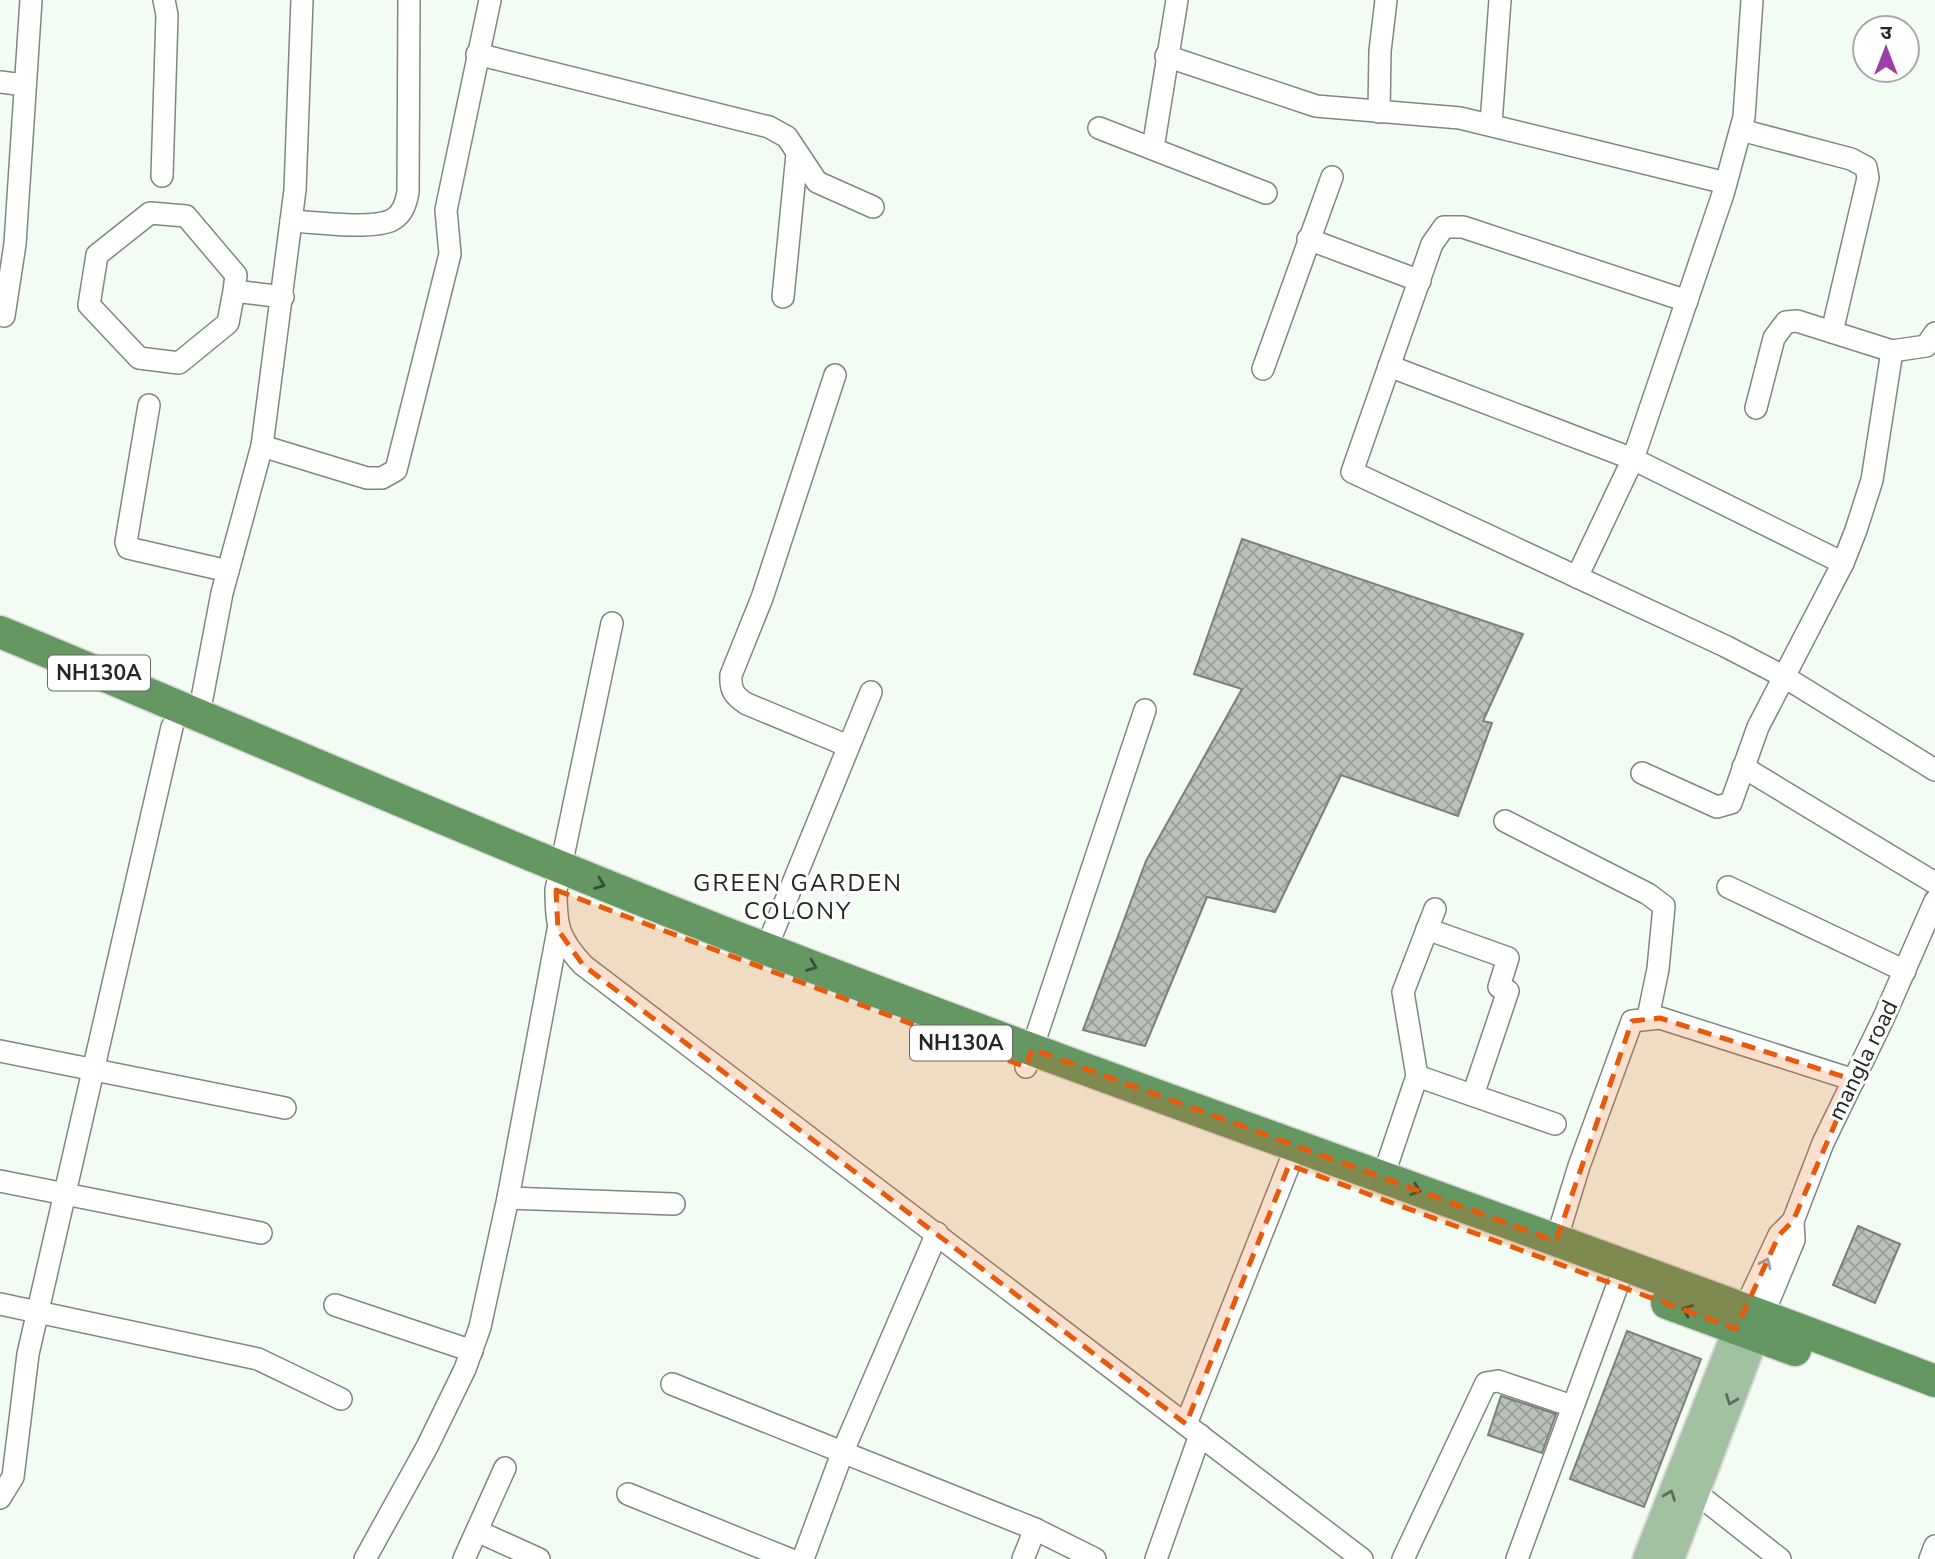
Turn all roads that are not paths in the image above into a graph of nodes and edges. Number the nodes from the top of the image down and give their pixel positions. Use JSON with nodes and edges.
{"nodes":[{"id":1,"x":31,"y":0,"type":"edge"},
{"id":2,"x":164,"y":0,"type":"edge"},
{"id":3,"x":302,"y":0,"type":"edge"},
{"id":4,"x":409,"y":0,"type":"edge"},
{"id":5,"x":489,"y":0,"type":"edge"},
{"id":6,"x":1177,"y":0,"type":"edge"},
{"id":7,"x":1386,"y":0,"type":"edge"},
{"id":8,"x":1500,"y":0,"type":"edge"},
{"id":9,"x":1752,"y":0,"type":"edge"},
{"id":10,"x":477,"y":54,"type":"junction"},
{"id":11,"x":1166,"y":56,"type":"junction"},
{"id":12,"x":0,"y":82,"type":"edge"},
{"id":13,"x":23,"y":85,"type":"junction"},
{"id":14,"x":1379,"y":112,"type":"junction"},
{"id":15,"x":1491,"y":124,"type":"junction"},
{"id":16,"x":1099,"y":128,"type":"dead end"},
{"id":17,"x":1741,"y":130,"type":"junction"},
{"id":18,"x":1153,"y":148,"type":"junction"},
{"id":19,"x":797,"y":154,"type":"junction"},
{"id":20,"x":162,"y":176,"type":"dead end"},
{"id":21,"x":1332,"y":177,"type":"dead end"},
{"id":22,"x":1726,"y":183,"type":"junction"},
{"id":23,"x":1266,"y":193,"type":"dead end"},
{"id":24,"x":873,"y":207,"type":"dead end"},
{"id":25,"x":291,"y":221,"type":"junction"},
{"id":26,"x":8,"y":229,"type":"edge"},
{"id":27,"x":1308,"y":239,"type":"junction"},
{"id":28,"x":1420,"y":281,"type":"junction"},
{"id":29,"x":234,"y":291,"type":"junction"},
{"id":30,"x":283,"y":297,"type":"junction"},
{"id":31,"x":783,"y":297,"type":"dead end"},
{"id":32,"x":1687,"y":301,"type":"junction"},
{"id":33,"x":4,"y":316,"type":"dead end"},
{"id":34,"x":1832,"y":332,"type":"junction"},
{"id":35,"x":1935,"y":333,"type":"edge"},
{"id":36,"x":1892,"y":351,"type":"junction"},
{"id":37,"x":1389,"y":366,"type":"junction"},
{"id":38,"x":1263,"y":369,"type":"dead end"},
{"id":39,"x":835,"y":375,"type":"dead end"},
{"id":40,"x":149,"y":405,"type":"dead end"},
{"id":41,"x":1756,"y":408,"type":"dead end"},
{"id":42,"x":262,"y":446,"type":"junction"},
{"id":43,"x":1633,"y":459,"type":"junction"},
{"id":44,"x":1843,"y":563,"type":"junction"},
{"id":45,"x":228,"y":571,"type":"junction"},
{"id":46,"x":1577,"y":577,"type":"junction"},
{"id":47,"x":612,"y":623,"type":"dead end"},
{"id":48,"x":0,"y":632,"type":"edge"},
{"id":49,"x":0,"y":654,"type":"edge"},
{"id":50,"x":1783,"y":676,"type":"junction"},
{"id":51,"x":871,"y":692,"type":"dead end"},
{"id":52,"x":1145,"y":710,"type":"dead end"},
{"id":53,"x":186,"y":720,"type":"junction"},
{"id":54,"x":848,"y":746,"type":"junction"},
{"id":55,"x":1743,"y":767,"type":"junction"},
{"id":56,"x":1935,"y":769,"type":"edge"},
{"id":57,"x":1642,"y":773,"type":"dead end"},
{"id":58,"x":1505,"y":821,"type":"dead end"},
{"id":59,"x":559,"y":879,"type":"junction"},
{"id":60,"x":1935,"y":883,"type":"edge"},
{"id":61,"x":1728,"y":887,"type":"dead end"},
{"id":62,"x":1935,"y":901,"type":"edge"},
{"id":63,"x":1929,"y":929,"type":"edge"},
{"id":64,"x":558,"y":930,"type":"junction"},
{"id":65,"x":766,"y":949,"type":"junction"},
{"id":66,"x":1905,"y":971,"type":"junction"},
{"id":67,"x":1647,"y":1017,"type":"junction"},
{"id":68,"x":0,"y":1051,"type":"edge"},
{"id":69,"x":1029,"y":1058,"type":"junction"},
{"id":70,"x":95,"y":1069,"type":"junction"},
{"id":71,"x":1417,"y":1076,"type":"junction"},
{"id":72,"x":1854,"y":1080,"type":"junction"},
{"id":73,"x":1473,"y":1096,"type":"junction"},
{"id":74,"x":285,"y":1108,"type":"dead end"},
{"id":75,"x":1555,"y":1124,"type":"dead end"},
{"id":76,"x":1289,"y":1165,"type":"junction"},
{"id":77,"x":0,"y":1181,"type":"edge"},
{"id":78,"x":1370,"y":1181,"type":"junction"},
{"id":79,"x":65,"y":1195,"type":"junction"},
{"id":80,"x":508,"y":1198,"type":"junction"},
{"id":81,"x":674,"y":1204,"type":"dead end"},
{"id":82,"x":261,"y":1233,"type":"dead end"},
{"id":83,"x":937,"y":1233,"type":"junction"},
{"id":84,"x":1556,"y":1241,"type":"junction"},
{"id":85,"x":1618,"y":1284,"type":"junction"},
{"id":86,"x":0,"y":1304,"type":"edge"},
{"id":87,"x":335,"y":1305,"type":"dead end"},
{"id":88,"x":38,"y":1312,"type":"junction"},
{"id":89,"x":1750,"y":1322,"type":"junction"},
{"id":90,"x":472,"y":1351,"type":"junction"},
{"id":91,"x":1935,"y":1381,"type":"edge"},
{"id":92,"x":672,"y":1384,"type":"dead end"},
{"id":93,"x":341,"y":1399,"type":"dead end"},
{"id":94,"x":1935,"y":1401,"type":"edge"},
{"id":95,"x":1572,"y":1406,"type":"junction"},
{"id":96,"x":1193,"y":1429,"type":"junction"},
{"id":97,"x":843,"y":1451,"type":"junction"},
{"id":98,"x":505,"y":1468,"type":"dead end"},
{"id":99,"x":1695,"y":1492,"type":"junction"},
{"id":100,"x":628,"y":1494,"type":"dead end"},
{"id":101,"x":0,"y":1499,"type":"edge"},
{"id":102,"x":1035,"y":1529,"type":"junction"},
{"id":103,"x":477,"y":1531,"type":"junction"},
{"id":104,"x":1935,"y":1546,"type":"edge"},
{"id":105,"x":744,"y":1551,"type":"edge"},
{"id":106,"x":365,"y":1559,"type":"edge"},
{"id":107,"x":464,"y":1559,"type":"edge"},
{"id":108,"x":539,"y":1559,"type":"edge"},
{"id":109,"x":789,"y":1559,"type":"edge"},
{"id":110,"x":803,"y":1559,"type":"edge"},
{"id":111,"x":1023,"y":1559,"type":"edge"},
{"id":112,"x":1095,"y":1559,"type":"edge"},
{"id":113,"x":1156,"y":1559,"type":"edge"},
{"id":114,"x":1362,"y":1559,"type":"edge"},
{"id":115,"x":1403,"y":1559,"type":"edge"},
{"id":116,"x":1517,"y":1559,"type":"edge"},
{"id":117,"x":1646,"y":1559,"type":"edge"},
{"id":118,"x":1671,"y":1559,"type":"edge"},
{"id":119,"x":1780,"y":1559,"type":"edge"},
{"id":120,"x":1930,"y":1559,"type":"edge"}],
"edges":[{"from":1,"to":13,"type":"street"},
{"from":2,"to":20,"type":"street"},
{"from":3,"to":25,"type":"street"},
{"from":4,"to":25,"type":"street"},
{"from":5,"to":10,"type":"street"},
{"from":6,"to":11,"type":"street"},
{"from":7,"to":14,"type":"street"},
{"from":8,"to":15,"type":"street"},
{"from":9,"to":17,"type":"street"},
{"from":10,"to":19,"type":"street"},
{"from":10,"to":42,"type":"street"},
{"from":11,"to":14,"type":"street"},
{"from":11,"to":18,"type":"street"},
{"from":12,"to":13,"type":"street"},
{"from":13,"to":26,"type":"street"},
{"from":14,"to":15,"type":"street"},
{"from":15,"to":22,"type":"street"},
{"from":16,"to":18,"type":"street"},
{"from":17,"to":22,"type":"street"},
{"from":17,"to":34,"type":"street"},
{"from":18,"to":23,"type":"street"},
{"from":19,"to":24,"type":"street"},
{"from":19,"to":31,"type":"street"},
{"from":21,"to":27,"type":"street"},
{"from":22,"to":32,"type":"street"},
{"from":25,"to":30,"type":"street"},
{"from":26,"to":33,"type":"street"},
{"from":27,"to":28,"type":"street"},
{"from":27,"to":38,"type":"street"},
{"from":28,"to":32,"type":"street"},
{"from":28,"to":37,"type":"street"},
{"from":29,"to":29,"type":"street"},
{"from":29,"to":30,"type":"street"},
{"from":30,"to":42,"type":"street"},
{"from":32,"to":43,"type":"street"},
{"from":34,"to":36,"type":"street"},
{"from":34,"to":41,"type":"street"},
{"from":35,"to":36,"type":"street"},
{"from":36,"to":44,"type":"street"},
{"from":37,"to":43,"type":"street"},
{"from":37,"to":46,"type":"street"},
{"from":39,"to":54,"type":"street"},
{"from":40,"to":45,"type":"street"},
{"from":42,"to":45,"type":"street"},
{"from":43,"to":44,"type":"street"},
{"from":43,"to":46,"type":"street"},
{"from":44,"to":50,"type":"street"},
{"from":45,"to":53,"type":"street"},
{"from":46,"to":50,"type":"street"},
{"from":47,"to":59,"type":"street"},
{"from":48,"to":53,"type":"highway","number":"NH130A"},
{"from":49,"to":53,"type":"highway","number":"NH130A"},
{"from":50,"to":55,"type":"street"},
{"from":50,"to":56,"type":"street"},
{"from":51,"to":54,"type":"street"},
{"from":52,"to":69,"type":"street"},
{"from":53,"to":59,"type":"highway","number":"NH130A"},
{"from":53,"to":70,"type":"street"},
{"from":54,"to":65,"type":"street"},
{"from":55,"to":57,"type":"street"},
{"from":55,"to":60,"type":"street"},
{"from":58,"to":67,"type":"street"},
{"from":59,"to":64,"type":"street"},
{"from":59,"to":65,"type":"highway","number":"NH130A","one_way":true},
{"from":59,"to":69,"type":"highway","number":"NH130A"},
{"from":61,"to":66,"type":"street"},
{"from":62,"to":63,"type":"street","name":"mangla road"},
{"from":63,"to":66,"type":"street","name":"mangla road"},
{"from":64,"to":80,"type":"street"},
{"from":64,"to":83,"type":"street"},
{"from":65,"to":69,"type":"highway","number":"NH130A","one_way":true},
{"from":66,"to":72,"type":"street","name":"mangla road"},
{"from":67,"to":72,"type":"street"},
{"from":67,"to":84,"type":"street"},
{"from":68,"to":70,"type":"street"},
{"from":69,"to":76,"type":"highway","number":"NH130A"},
{"from":69,"to":78,"type":"highway","number":"NH130A"},
{"from":70,"to":74,"type":"street"},
{"from":70,"to":79,"type":"street"},
{"from":71,"to":73,"type":"street"},
{"from":71,"to":73,"type":"street"},
{"from":71,"to":78,"type":"street"},
{"from":72,"to":89,"type":"street","name":"mangla road"},
{"from":73,"to":75,"type":"street"},
{"from":76,"to":78,"type":"highway","number":"NH130A"},
{"from":76,"to":96,"type":"street"},
{"from":77,"to":79,"type":"street"},
{"from":78,"to":84,"type":"highway","number":"NH130A","one_way":true},
{"from":78,"to":85,"type":"highway","number":"NH130A"},
{"from":79,"to":82,"type":"street"},
{"from":79,"to":88,"type":"street"},
{"from":80,"to":81,"type":"street"},
{"from":80,"to":90,"type":"street"},
{"from":83,"to":96,"type":"street"},
{"from":83,"to":97,"type":"street"},
{"from":84,"to":89,"type":"highway","number":"NH130A"},
{"from":89,"to":85,"type":"highway","number":"NH130A","one_way":true},
{"from":85,"to":95,"type":"street"},
{"from":86,"to":88,"type":"street"},
{"from":87,"to":90,"type":"street"},
{"from":88,"to":93,"type":"street"},
{"from":88,"to":101,"type":"street"},
{"from":89,"to":91,"type":"highway","number":"NH130A"},
{"from":89,"to":94,"type":"highway","number":"NH130A"},
{"from":89,"to":99,"type":"main road","one_way":true},
{"from":117,"to":89,"type":"main road","one_way":true},
{"from":90,"to":106,"type":"street"},
{"from":92,"to":97,"type":"street"},
{"from":95,"to":115,"type":"street"},
{"from":95,"to":116,"type":"street"},
{"from":96,"to":113,"type":"street"},
{"from":96,"to":114,"type":"street"},
{"from":97,"to":102,"type":"street"},
{"from":97,"to":110,"type":"street"},
{"from":98,"to":103,"type":"street"},
{"from":99,"to":118,"type":"main road"},
{"from":99,"to":119,"type":"street"},
{"from":100,"to":105,"type":"street"},
{"from":102,"to":111,"type":"street"},
{"from":102,"to":112,"type":"street"},
{"from":103,"to":107,"type":"street"},
{"from":103,"to":108,"type":"street"},
{"from":104,"to":120,"type":"street"},
{"from":105,"to":109,"type":"street"}]}
